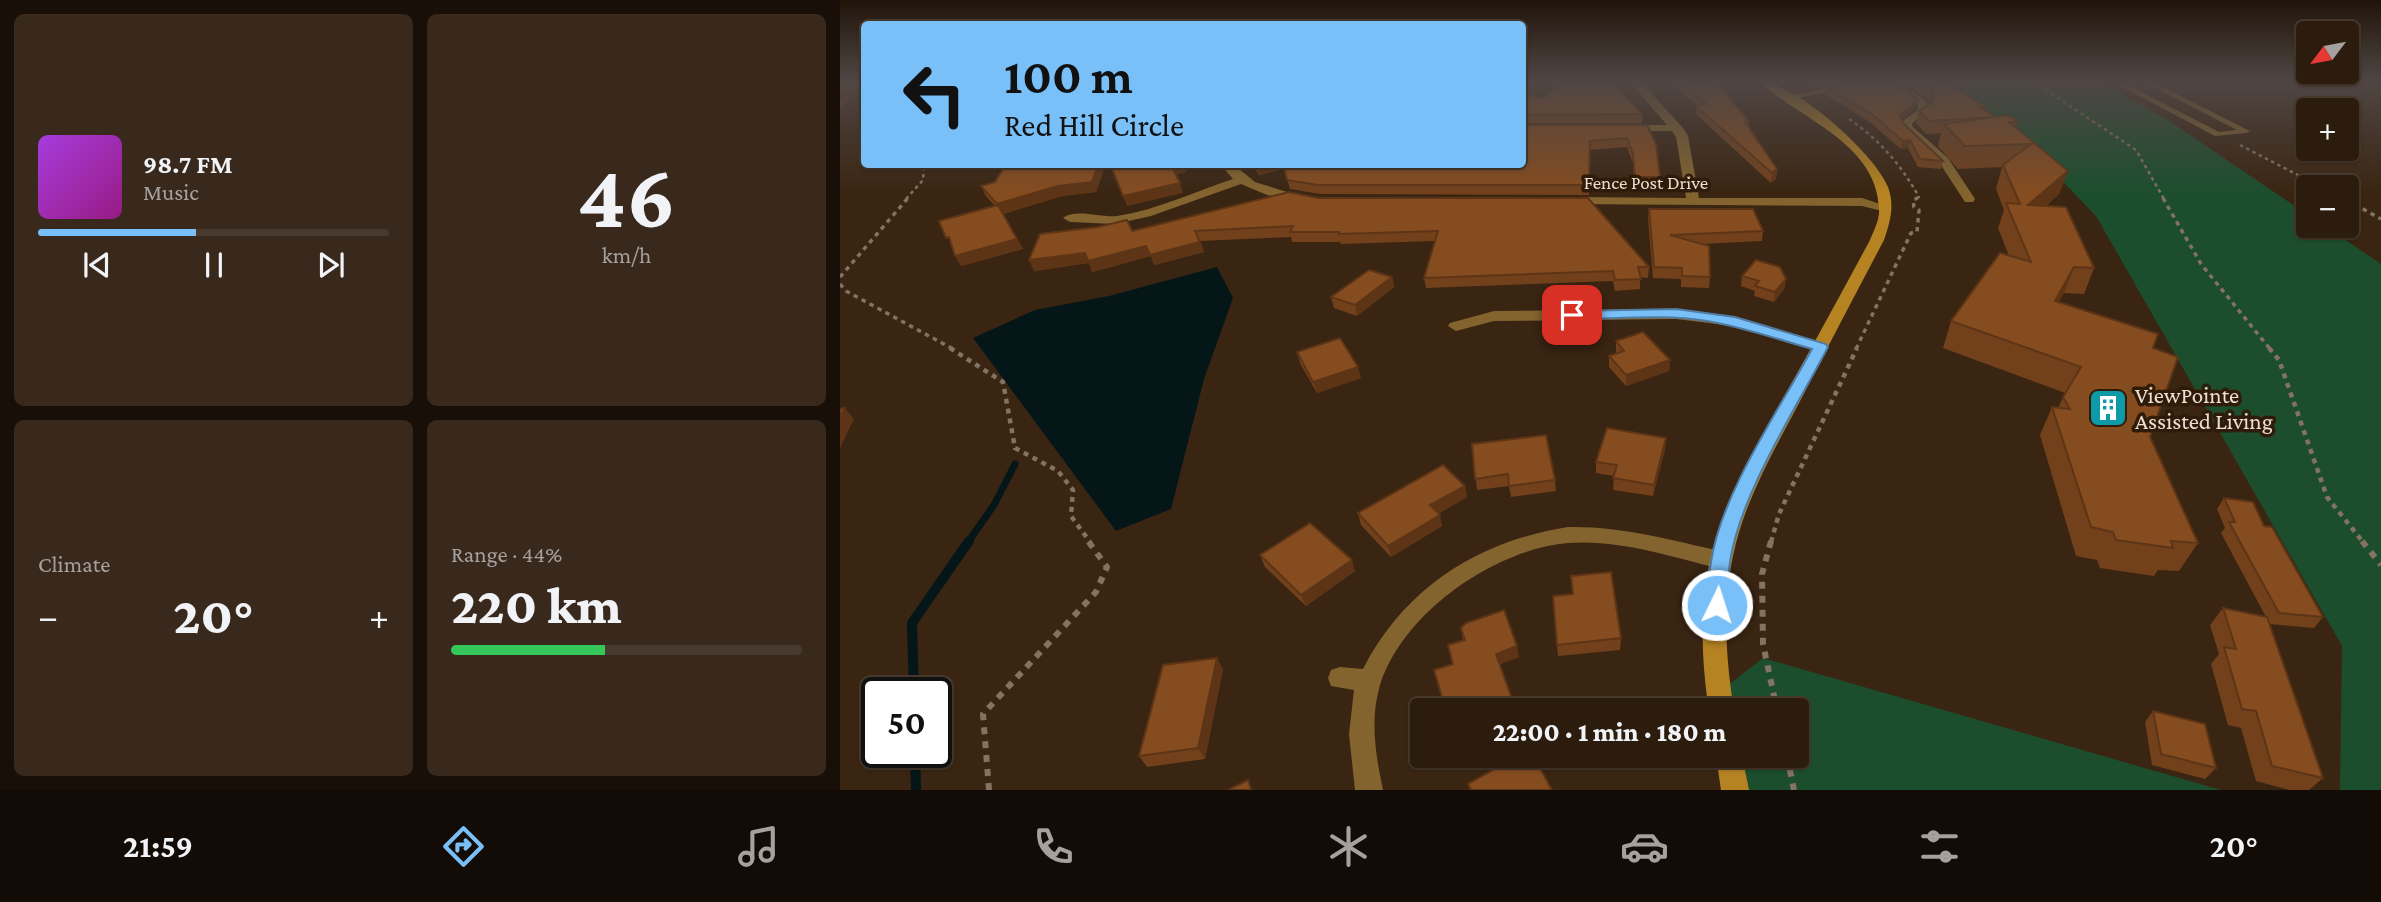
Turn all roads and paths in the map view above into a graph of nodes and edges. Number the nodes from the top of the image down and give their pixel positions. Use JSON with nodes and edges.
{"nodes":[{"id":1,"x":1670,"y":119,"type":"edge"},
{"id":2,"x":1819,"y":119,"type":"edge"},
{"id":3,"x":1848,"y":119,"type":"edge"},
{"id":4,"x":1911,"y":119,"type":"edge"},
{"id":5,"x":2089,"y":119,"type":"edge"},
{"id":6,"x":2188,"y":119,"type":"edge"},
{"id":7,"x":2221,"y":119,"type":"edge"},
{"id":8,"x":1613,"y":128,"type":"edge"},
{"id":9,"x":1678,"y":128,"type":"junction"},
{"id":10,"x":2218,"y":134,"type":"junction"},
{"id":11,"x":924,"y":168,"type":"edge"},
{"id":12,"x":1230,"y":168,"type":"edge"},
{"id":13,"x":2298,"y":175,"type":"edge"},
{"id":14,"x":1241,"y":180,"type":"junction"},
{"id":15,"x":1969,"y":199,"type":"dead end"},
{"id":16,"x":1320,"y":201,"type":"edge"},
{"id":17,"x":1562,"y":201,"type":"edge"},
{"id":18,"x":1693,"y":201,"type":"junction"},
{"id":19,"x":2359,"y":207,"type":"edge"},
{"id":20,"x":1886,"y":208,"type":"junction"},
{"id":21,"x":1070,"y":218,"type":"dead end"},
{"id":22,"x":2381,"y":219,"type":"edge"},
{"id":23,"x":840,"y":276,"type":"edge"},
{"id":24,"x":840,"y":284,"type":"edge"},
{"id":25,"x":1456,"y":326,"type":"dead end"},
{"id":26,"x":1821,"y":347,"type":"junction"},
{"id":27,"x":1721,"y":560,"type":"junction"},
{"id":28,"x":2381,"y":565,"type":"edge"},
{"id":29,"x":1340,"y":678,"type":"dead end"},
{"id":30,"x":1370,"y":680,"type":"junction"},
{"id":31,"x":1720,"y":698,"type":"edge"},
{"id":32,"x":1774,"y":698,"type":"edge"},
{"id":33,"x":1731,"y":768,"type":"edge"},
{"id":34,"x":1789,"y":768,"type":"edge"},
{"id":35,"x":989,"y":790,"type":"edge"},
{"id":36,"x":1369,"y":790,"type":"edge"},
{"id":37,"x":1735,"y":790,"type":"edge"},
{"id":38,"x":1794,"y":790,"type":"edge"}],
"edges":[{"from":1,"to":9,"type":"street"},
{"from":2,"to":20,"type":"main road"},
{"from":3,"to":32,"type":"path"},
{"from":4,"to":15,"type":"street"},
{"from":5,"to":28,"type":"path"},
{"from":6,"to":10,"type":"lane"},
{"from":7,"to":10,"type":"lane"},
{"from":8,"to":9,"type":"street"},
{"from":9,"to":18,"type":"street"},
{"from":10,"to":13,"type":"path"},
{"from":11,"to":23,"type":"path"},
{"from":12,"to":14,"type":"street"},
{"from":14,"to":16,"type":"street"},
{"from":14,"to":21,"type":"street"},
{"from":17,"to":18,"type":"street","name":"Fence Post Drive"},
{"from":18,"to":20,"type":"street","name":"Fence Post Drive"},
{"from":19,"to":22,"type":"path"},
{"from":20,"to":26,"type":"main road"},
{"from":24,"to":35,"type":"path"},
{"from":25,"to":26,"type":"street"},
{"from":26,"to":27,"type":"main road"},
{"from":27,"to":30,"type":"street"},
{"from":27,"to":31,"type":"main road"},
{"from":29,"to":30,"type":"street"},
{"from":30,"to":36,"type":"street"},
{"from":33,"to":37,"type":"main road"},
{"from":34,"to":38,"type":"path"}]}
